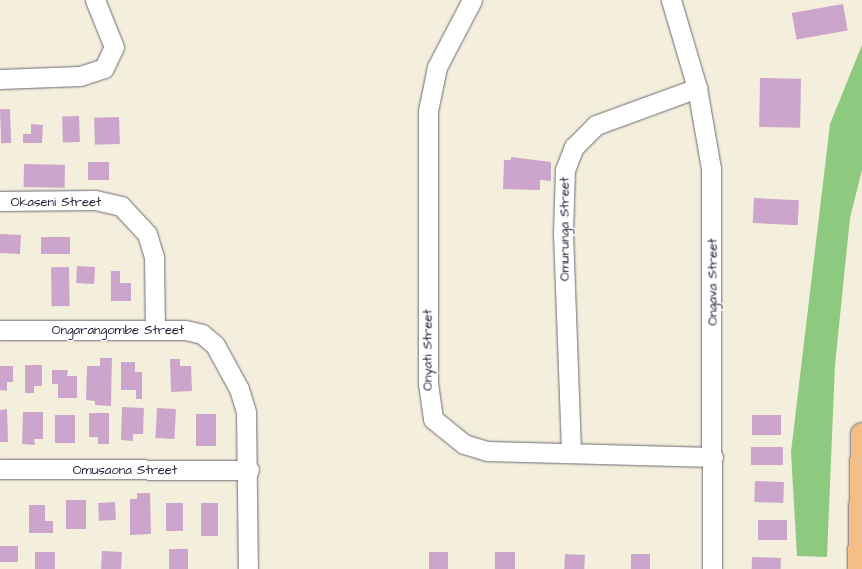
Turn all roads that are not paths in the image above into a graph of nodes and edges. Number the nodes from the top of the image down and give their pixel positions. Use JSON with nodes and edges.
{"nodes":[{"id":1,"x":95,"y":0,"type":"edge"},
{"id":2,"x":472,"y":0,"type":"edge"},
{"id":3,"x":671,"y":0,"type":"edge"},
{"id":4,"x":0,"y":79,"type":"edge"},
{"id":5,"x":697,"y":88,"type":"junction"},
{"id":6,"x":0,"y":202,"type":"edge"},
{"id":7,"x":155,"y":329,"type":"junction"},
{"id":8,"x":0,"y":330,"type":"edge"},
{"id":9,"x":862,"y":434,"type":"edge"},
{"id":10,"x":571,"y":451,"type":"junction"},
{"id":11,"x":713,"y":457,"type":"junction"},
{"id":12,"x":0,"y":469,"type":"edge"},
{"id":13,"x":249,"y":470,"type":"junction"},
{"id":14,"x":248,"y":569,"type":"edge"},
{"id":15,"x":712,"y":569,"type":"edge"},
{"id":16,"x":859,"y":569,"type":"edge"}],
"edges":[{"from":1,"to":4,"type":"street"},
{"from":2,"to":10,"type":"street","name":"Onyati Street"},
{"from":3,"to":5,"type":"street","name":"Ongava Street"},
{"from":5,"to":10,"type":"street","name":"Omurunga Street"},
{"from":5,"to":11,"type":"street","name":"Ongava Street"},
{"from":6,"to":7,"type":"street","name":"Okaseni Street"},
{"from":7,"to":8,"type":"street","name":"Ongarangombe Street"},
{"from":7,"to":13,"type":"street","name":"Ongarangombe Street"},
{"from":9,"to":16,"type":"main road"},
{"from":10,"to":11,"type":"street","name":"Onyati Street"},
{"from":11,"to":15,"type":"street","name":"Ongava Street"},
{"from":12,"to":13,"type":"street","name":"Omusaona Street"},
{"from":13,"to":14,"type":"street","name":"Ongarangombe Street"}]}
